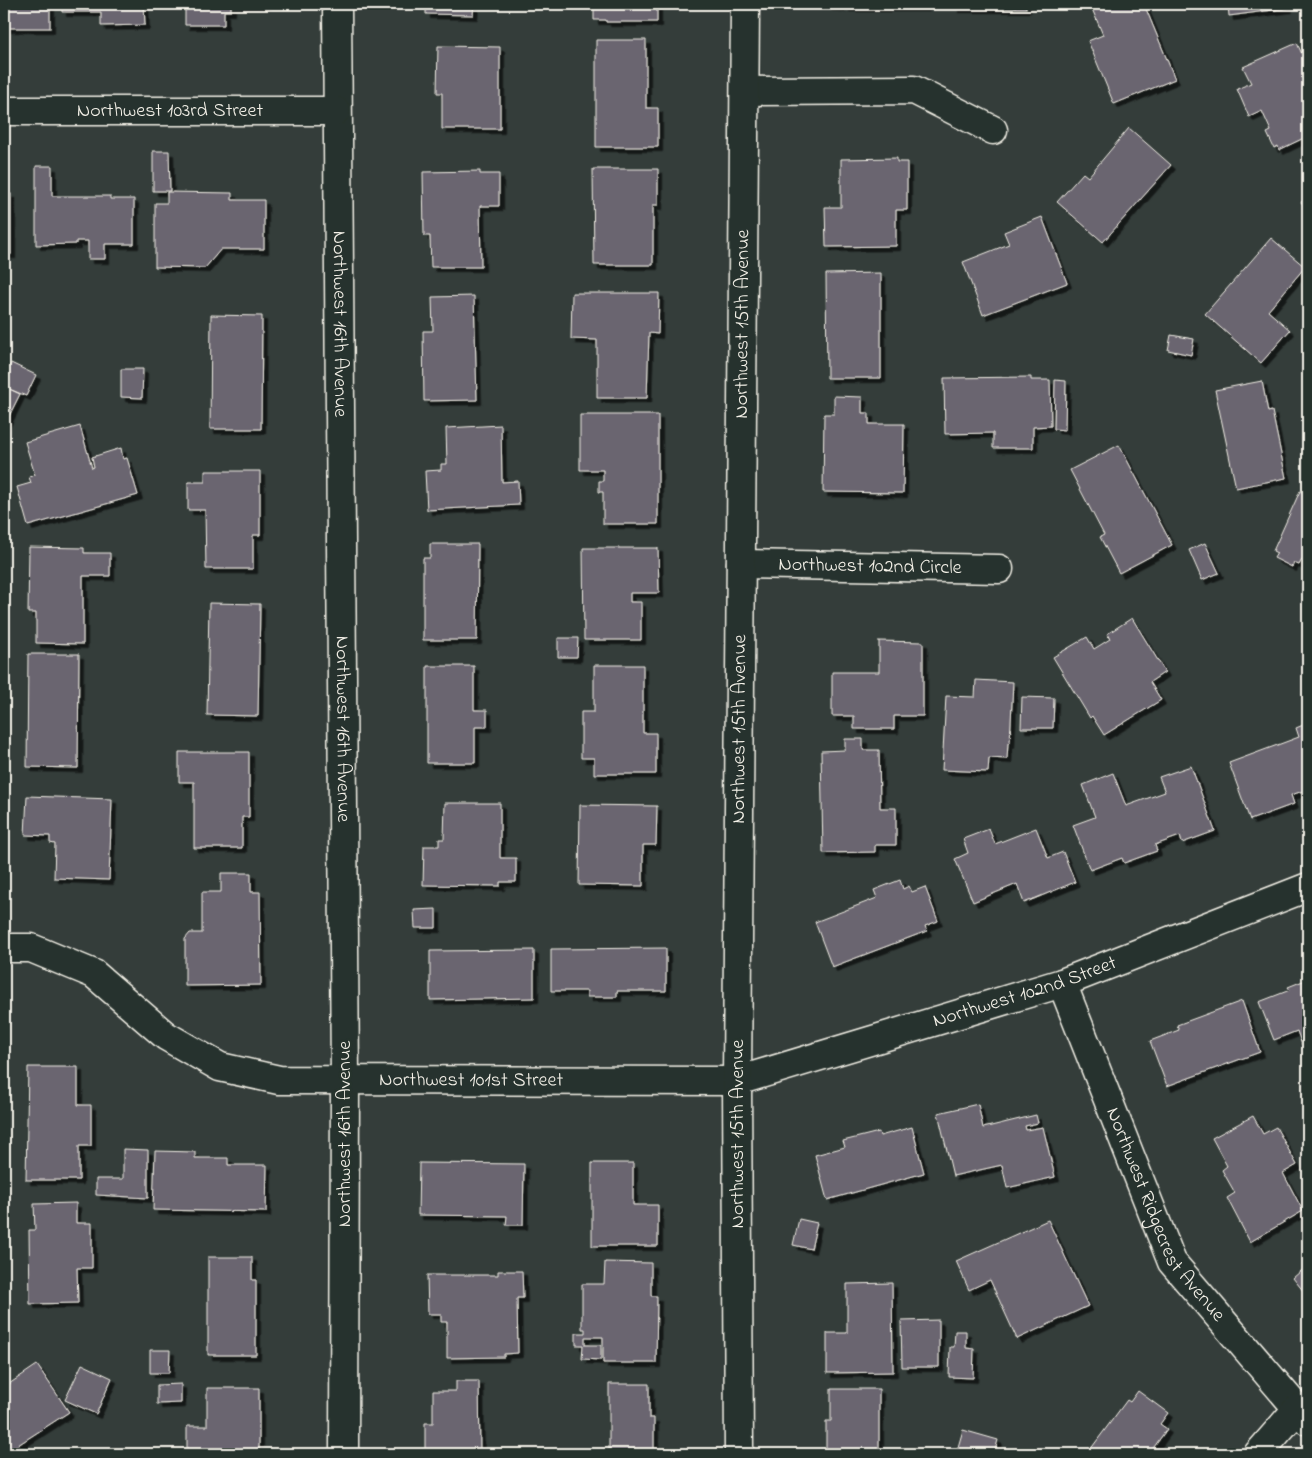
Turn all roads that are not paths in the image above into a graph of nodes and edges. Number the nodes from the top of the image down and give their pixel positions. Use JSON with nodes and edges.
{"nodes":[{"id":1,"x":336,"y":4,"type":"edge"},
{"id":2,"x":745,"y":4,"type":"edge"},
{"id":3,"x":745,"y":91,"type":"junction"},
{"id":4,"x":4,"y":111,"type":"edge"},
{"id":5,"x":336,"y":111,"type":"junction"},
{"id":6,"x":993,"y":130,"type":"dead end"},
{"id":7,"x":741,"y":564,"type":"junction"},
{"id":8,"x":999,"y":569,"type":"dead end"},
{"id":9,"x":1308,"y":887,"type":"edge"},
{"id":10,"x":4,"y":948,"type":"edge"},
{"id":11,"x":1062,"y":983,"type":"junction"},
{"id":12,"x":345,"y":1080,"type":"junction"},
{"id":13,"x":737,"y":1081,"type":"junction"},
{"id":14,"x":1303,"y":1414,"type":"edge"},
{"id":15,"x":344,"y":1454,"type":"edge"},
{"id":16,"x":739,"y":1454,"type":"edge"},
{"id":17,"x":1258,"y":1454,"type":"edge"}],
"edges":[{"from":1,"to":5,"type":"street","name":"Northwest 16th Avenue"},
{"from":2,"to":3,"type":"street","name":"Northwest 15th Avenue"},
{"from":3,"to":6,"type":"street"},
{"from":3,"to":7,"type":"street","name":"Northwest 15th Avenue"},
{"from":4,"to":5,"type":"street","name":"Northwest 103rd Street"},
{"from":5,"to":12,"type":"street","name":"Northwest 16th Avenue"},
{"from":7,"to":8,"type":"street","name":"Northwest 102nd Circle"},
{"from":7,"to":13,"type":"street","name":"Northwest 15th Avenue"},
{"from":9,"to":11,"type":"street","name":"Northwest 102nd Street"},
{"from":10,"to":12,"type":"street","name":"Northwest 101st Street"},
{"from":11,"to":13,"type":"street","name":"Northwest 102nd Street"},
{"from":11,"to":14,"type":"street","name":"Northwest Ridgecrest Avenue"},
{"from":12,"to":13,"type":"street","name":"Northwest 101st Street"},
{"from":12,"to":15,"type":"street","name":"Northwest 16th Avenue"},
{"from":13,"to":16,"type":"street","name":"Northwest 15th Avenue"},
{"from":14,"to":17,"type":"street"}]}
